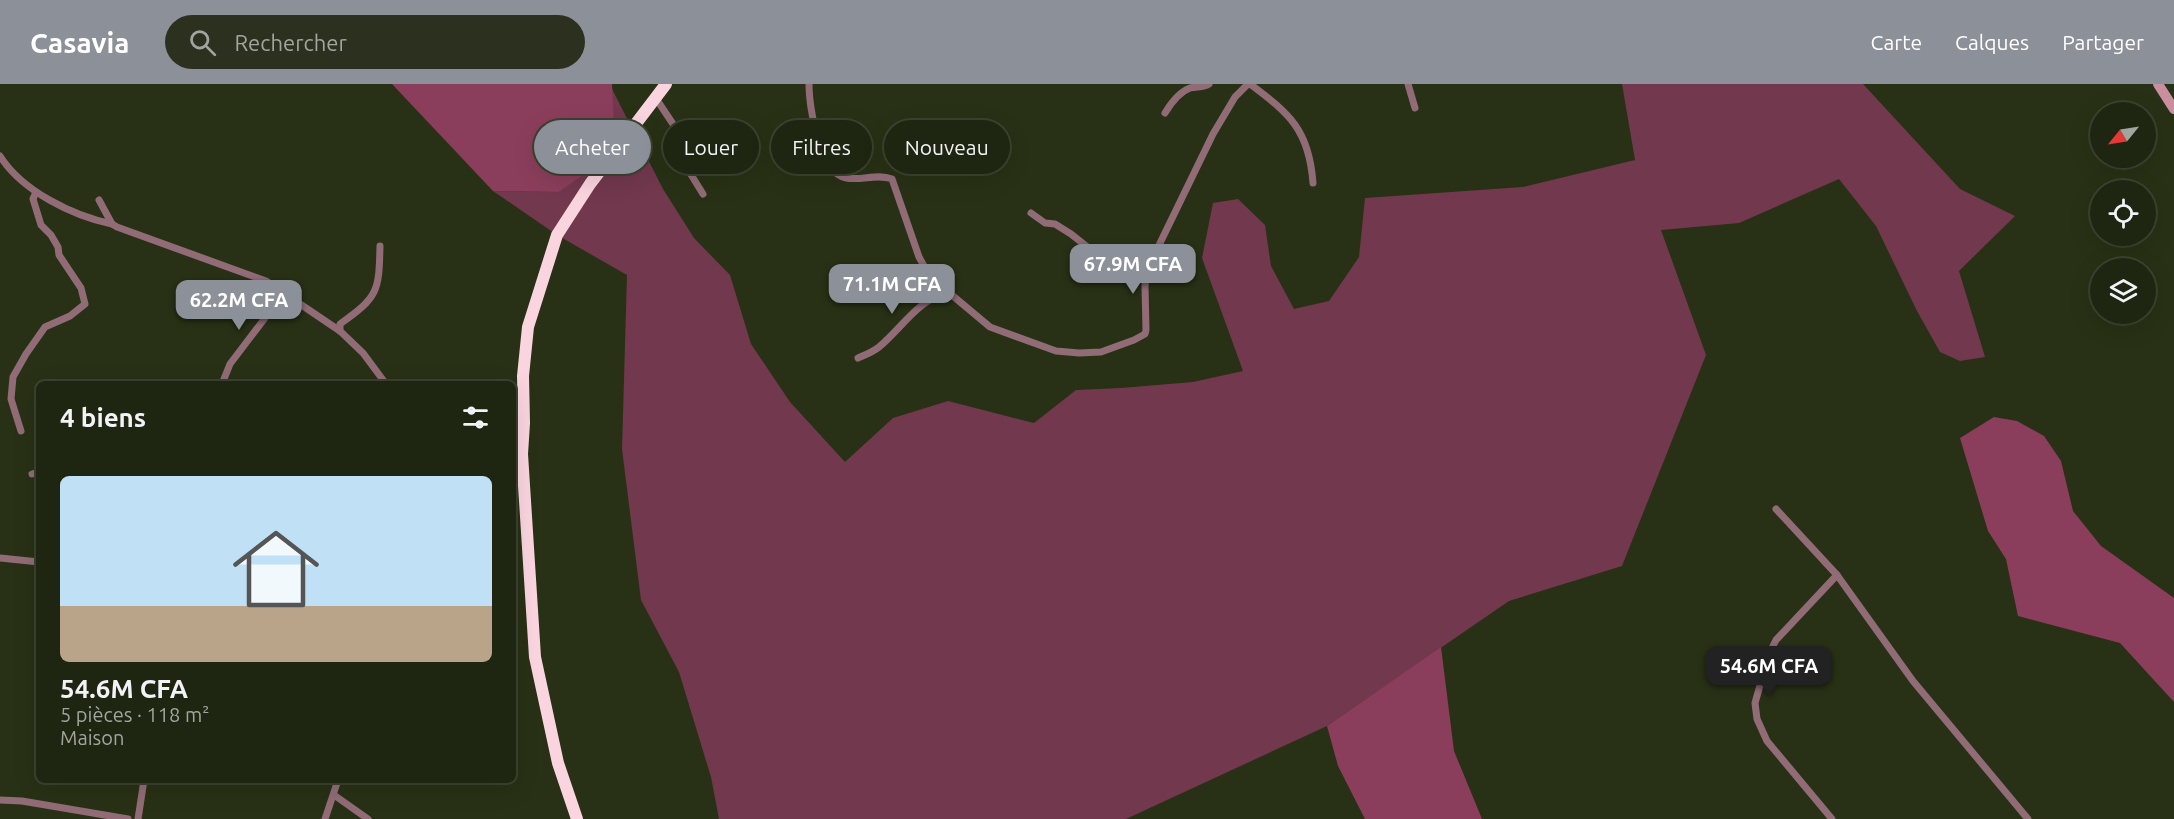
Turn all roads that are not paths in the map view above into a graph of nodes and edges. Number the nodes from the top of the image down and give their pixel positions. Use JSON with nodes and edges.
{"nodes":[{"id":1,"x":666,"y":84,"type":"edge"},
{"id":2,"x":809,"y":84,"type":"edge"},
{"id":3,"x":1209,"y":84,"type":"edge"},
{"id":4,"x":1249,"y":84,"type":"edge"},
{"id":5,"x":1408,"y":84,"type":"edge"},
{"id":6,"x":2158,"y":84,"type":"edge"},
{"id":7,"x":655,"y":97,"type":"junction"},
{"id":8,"x":1415,"y":108,"type":"dead end"},
{"id":9,"x":2174,"y":109,"type":"edge"},
{"id":10,"x":1165,"y":113,"type":"dead end"},
{"id":11,"x":0,"y":156,"type":"edge"},
{"id":12,"x":1313,"y":183,"type":"dead end"},
{"id":13,"x":36,"y":192,"type":"junction"},
{"id":14,"x":703,"y":194,"type":"dead end"},
{"id":15,"x":99,"y":200,"type":"dead end"},
{"id":16,"x":1031,"y":213,"type":"dead end"},
{"id":17,"x":112,"y":224,"type":"junction"},
{"id":18,"x":380,"y":246,"type":"dead end"},
{"id":19,"x":1146,"y":272,"type":"junction"},
{"id":20,"x":284,"y":293,"type":"junction"},
{"id":21,"x":940,"y":295,"type":"junction"},
{"id":22,"x":340,"y":331,"type":"junction"},
{"id":23,"x":858,"y":358,"type":"dead end"},
{"id":24,"x":223,"y":381,"type":"edge"},
{"id":25,"x":384,"y":381,"type":"edge"},
{"id":26,"x":21,"y":431,"type":"dead end"},
{"id":27,"x":518,"y":457,"type":"edge"},
{"id":28,"x":1776,"y":509,"type":"dead end"},
{"id":29,"x":0,"y":558,"type":"edge"},
{"id":30,"x":36,"y":562,"type":"edge"},
{"id":31,"x":1837,"y":575,"type":"junction"},
{"id":32,"x":144,"y":783,"type":"edge"},
{"id":33,"x":337,"y":783,"type":"edge"},
{"id":34,"x":334,"y":795,"type":"junction"},
{"id":35,"x":0,"y":800,"type":"edge"},
{"id":36,"x":128,"y":819,"type":"edge"},
{"id":37,"x":138,"y":819,"type":"edge"},
{"id":38,"x":325,"y":819,"type":"edge"},
{"id":39,"x":368,"y":819,"type":"edge"},
{"id":40,"x":577,"y":819,"type":"edge"},
{"id":41,"x":1832,"y":819,"type":"edge"},
{"id":42,"x":2028,"y":819,"type":"edge"}],
"edges":[{"from":1,"to":7,"type":"highway"},
{"from":2,"to":21,"type":"street"},
{"from":3,"to":10,"type":"street"},
{"from":4,"to":12,"type":"street"},
{"from":4,"to":19,"type":"street"},
{"from":5,"to":8,"type":"street"},
{"from":6,"to":9,"type":"street"},
{"from":7,"to":14,"type":"street"},
{"from":7,"to":27,"type":"highway"},
{"from":11,"to":13,"type":"street"},
{"from":13,"to":17,"type":"street"},
{"from":13,"to":26,"type":"street"},
{"from":15,"to":17,"type":"street"},
{"from":16,"to":19,"type":"street"},
{"from":17,"to":20,"type":"street"},
{"from":18,"to":22,"type":"street"},
{"from":19,"to":21,"type":"street"},
{"from":20,"to":22,"type":"street"},
{"from":20,"to":24,"type":"street"},
{"from":21,"to":23,"type":"street"},
{"from":22,"to":25,"type":"street"},
{"from":27,"to":40,"type":"highway"},
{"from":28,"to":31,"type":"street"},
{"from":29,"to":30,"type":"street"},
{"from":31,"to":41,"type":"street"},
{"from":31,"to":42,"type":"street"},
{"from":32,"to":37,"type":"street"},
{"from":33,"to":34,"type":"street"},
{"from":34,"to":38,"type":"street"},
{"from":34,"to":39,"type":"street"},
{"from":35,"to":36,"type":"street"}]}
